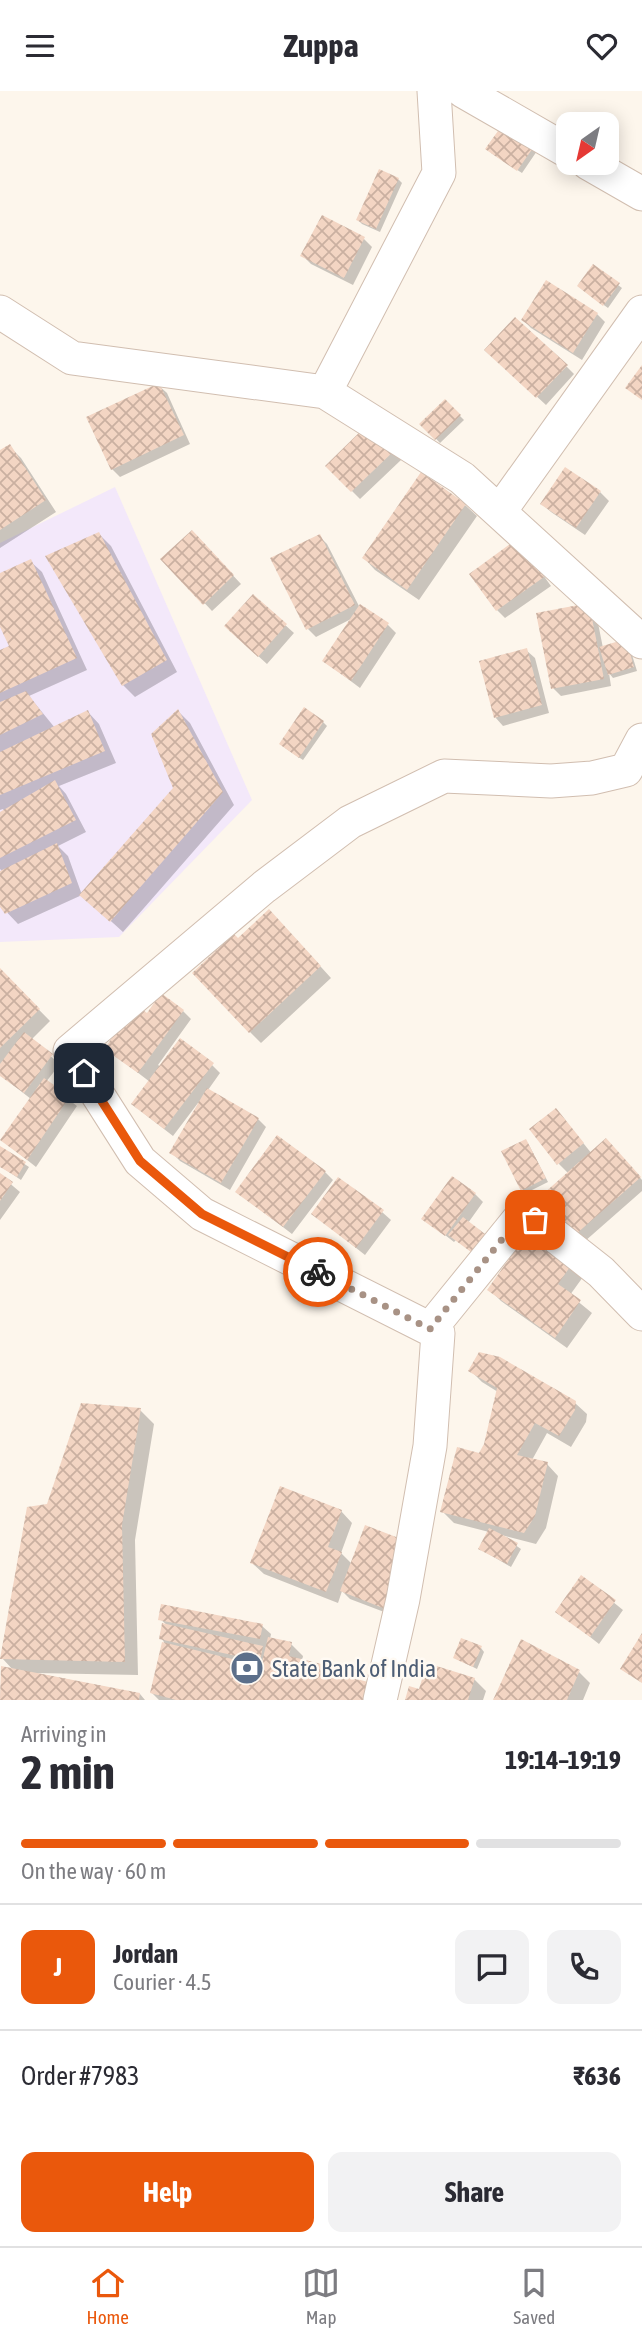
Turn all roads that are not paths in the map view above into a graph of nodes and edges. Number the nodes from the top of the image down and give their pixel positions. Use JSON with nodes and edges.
{"nodes":[{"id":1,"x":434,"y":91,"type":"edge"},
{"id":2,"x":463,"y":91,"type":"edge"},
{"id":3,"x":556,"y":145,"type":"edge"},
{"id":4,"x":608,"y":175,"type":"edge"},
{"id":5,"x":642,"y":194,"type":"edge"},
{"id":6,"x":0,"y":312,"type":"edge"},
{"id":7,"x":642,"y":312,"type":"edge"},
{"id":8,"x":325,"y":392,"type":"junction"},
{"id":9,"x":500,"y":511,"type":"junction"},
{"id":10,"x":642,"y":642,"type":"edge"},
{"id":11,"x":642,"y":740,"type":"edge"},
{"id":12,"x":642,"y":1314,"type":"edge"},
{"id":13,"x":430,"y":1329,"type":"junction"},
{"id":14,"x":380,"y":1700,"type":"edge"}],
"edges":[{"from":1,"to":8,"type":"street"},
{"from":2,"to":3,"type":"street"},
{"from":4,"to":5,"type":"street"},
{"from":6,"to":8,"type":"street"},
{"from":7,"to":9,"type":"street"},
{"from":8,"to":9,"type":"street"},
{"from":9,"to":10,"type":"street"},
{"from":11,"to":13,"type":"street"},
{"from":12,"to":13,"type":"street"},
{"from":13,"to":14,"type":"street"}]}
